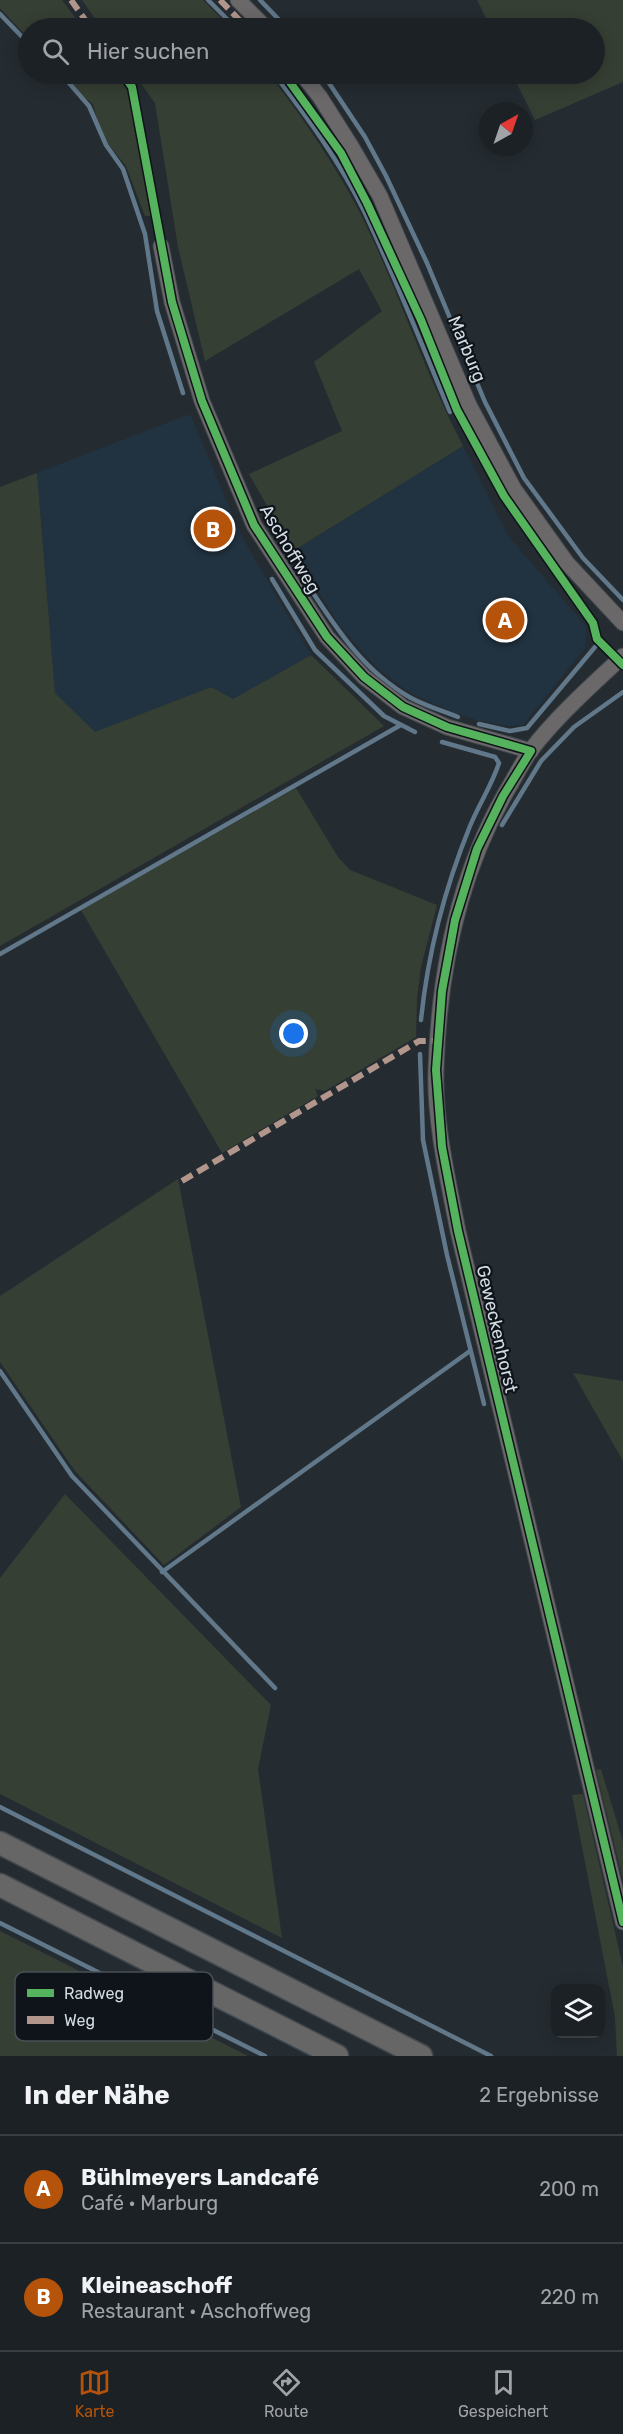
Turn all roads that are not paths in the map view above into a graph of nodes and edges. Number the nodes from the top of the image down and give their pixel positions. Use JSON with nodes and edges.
{"nodes":[{"id":1,"x":238,"y":0,"type":"edge"},
{"id":2,"x":256,"y":18,"type":"edge"},
{"id":3,"x":310,"y":84,"type":"edge"},
{"id":4,"x":161,"y":246,"type":"dead end"},
{"id":5,"x":623,"y":623,"type":"edge"},
{"id":6,"x":623,"y":656,"type":"edge"},
{"id":7,"x":531,"y":751,"type":"junction"},
{"id":8,"x":0,"y":1843,"type":"edge"},
{"id":9,"x":0,"y":1885,"type":"edge"},
{"id":10,"x":623,"y":1922,"type":"edge"},
{"id":11,"x":171,"y":1972,"type":"edge"},
{"id":12,"x":213,"y":1993,"type":"edge"},
{"id":13,"x":337,"y":2056,"type":"edge"},
{"id":14,"x":421,"y":2056,"type":"edge"}],
"edges":[{"from":1,"to":2,"type":"street"},
{"from":3,"to":5,"type":"street","name":"Marburg"},
{"from":4,"to":7,"type":"street","name":"Aschoffweg"},
{"from":6,"to":7,"type":"street","name":"Geweckenhorst"},
{"from":7,"to":10,"type":"street","name":"Geweckenhorst"},
{"from":8,"to":14,"type":"highway"},
{"from":9,"to":11,"type":"highway"},
{"from":12,"to":13,"type":"highway"}]}
